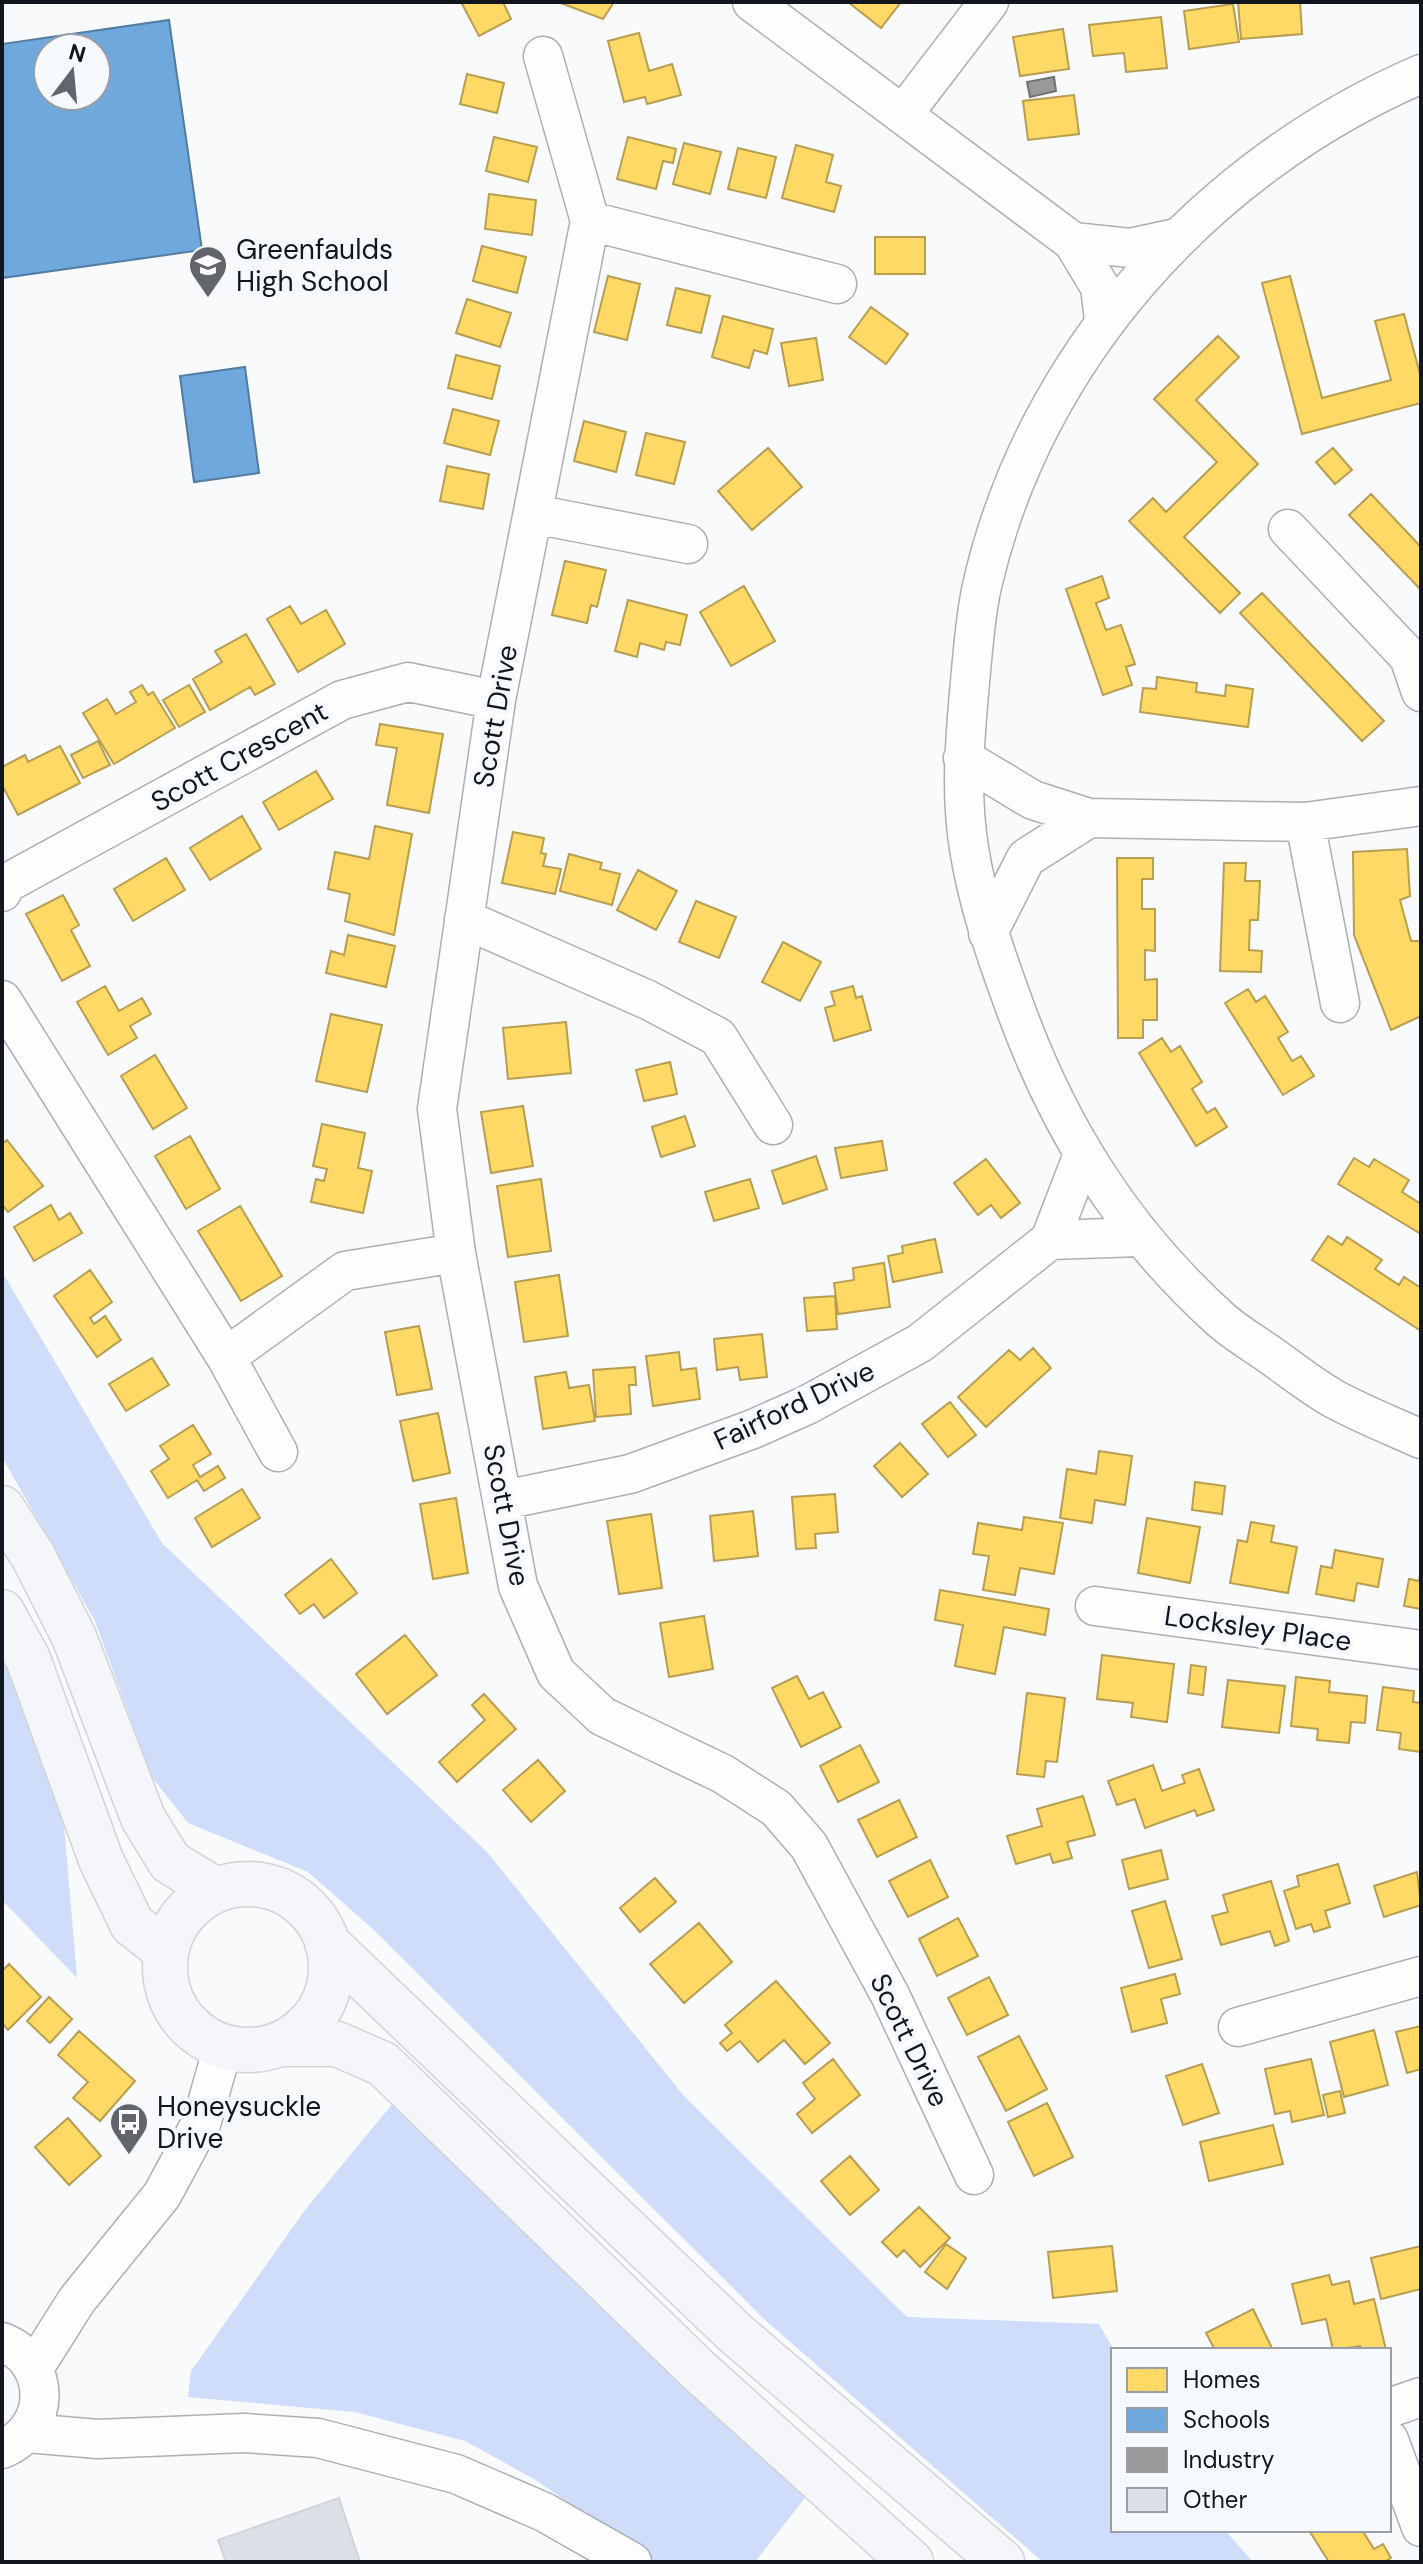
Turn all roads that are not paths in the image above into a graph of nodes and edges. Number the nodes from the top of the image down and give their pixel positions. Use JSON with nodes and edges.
{"nodes":[{"id":1,"x":752,"y":2,"type":"edge"},
{"id":2,"x":989,"y":2,"type":"edge"},
{"id":3,"x":543,"y":56,"type":"dead end"},
{"id":4,"x":1421,"y":74,"type":"edge"},
{"id":5,"x":904,"y":113,"type":"junction"},
{"id":6,"x":590,"y":221,"type":"junction"},
{"id":7,"x":1176,"y":238,"type":"junction"},
{"id":8,"x":1073,"y":242,"type":"junction"},
{"id":9,"x":837,"y":284,"type":"dead end"},
{"id":10,"x":1104,"y":320,"type":"junction"},
{"id":11,"x":534,"y":514,"type":"junction"},
{"id":12,"x":1288,"y":529,"type":"dead end"},
{"id":13,"x":688,"y":544,"type":"dead end"},
{"id":14,"x":1421,"y":692,"type":"edge"},
{"id":15,"x":496,"y":700,"type":"junction"},
{"id":16,"x":963,"y":758,"type":"junction"},
{"id":17,"x":1421,"y":806,"type":"edge"},
{"id":18,"x":1089,"y":818,"type":"junction"},
{"id":19,"x":1305,"y":822,"type":"junction"},
{"id":20,"x":2,"y":892,"type":"edge"},
{"id":21,"x":464,"y":919,"type":"junction"},
{"id":22,"x":988,"y":933,"type":"junction"},
{"id":23,"x":2,"y":1000,"type":"edge"},
{"id":24,"x":1340,"y":1003,"type":"dead end"},
{"id":25,"x":773,"y":1125,"type":"dead end"},
{"id":26,"x":1082,"y":1157,"type":"junction"},
{"id":27,"x":1140,"y":1237,"type":"junction"},
{"id":28,"x":1050,"y":1240,"type":"junction"},
{"id":29,"x":456,"y":1253,"type":"junction"},
{"id":30,"x":226,"y":1357,"type":"junction"},
{"id":31,"x":1421,"y":1439,"type":"edge"},
{"id":32,"x":278,"y":1452,"type":"dead end"},
{"id":33,"x":504,"y":1500,"type":"junction"},
{"id":34,"x":2,"y":1508,"type":"edge"},
{"id":35,"x":1095,"y":1606,"type":"dead end"},
{"id":36,"x":2,"y":1612,"type":"edge"},
{"id":37,"x":1421,"y":1650,"type":"edge"},
{"id":38,"x":216,"y":1890,"type":"junction"},
{"id":39,"x":327,"y":1943,"type":"junction"},
{"id":40,"x":166,"y":1951,"type":"junction"},
{"id":41,"x":1421,"y":1976,"type":"edge"},
{"id":42,"x":1238,"y":2027,"type":"dead end"},
{"id":43,"x":279,"y":2044,"type":"junction"},
{"id":44,"x":223,"y":2047,"type":"junction"},
{"id":45,"x":974,"y":2175,"type":"dead end"},
{"id":46,"x":77,"y":2300,"type":"junction"},
{"id":47,"x":2,"y":2339,"type":"edge"},
{"id":48,"x":34,"y":2368,"type":"junction"},
{"id":49,"x":1421,"y":2397,"type":"edge"},
{"id":50,"x":1391,"y":2407,"type":"edge"},
{"id":51,"x":14,"y":2441,"type":"edge"},
{"id":52,"x":1391,"y":2445,"type":"edge"},
{"id":53,"x":1421,"y":2527,"type":"edge"},
{"id":54,"x":632,"y":2562,"type":"edge"},
{"id":55,"x":911,"y":2562,"type":"edge"},
{"id":56,"x":1002,"y":2562,"type":"edge"}],
"edges":[{"from":1,"to":5,"type":"street"},
{"from":2,"to":5,"type":"street"},
{"from":3,"to":6,"type":"street","name":"Scott Drive"},
{"from":4,"to":7,"type":"street"},
{"from":5,"to":8,"type":"street"},
{"from":6,"to":9,"type":"street"},
{"from":6,"to":11,"type":"street","name":"Scott Drive"},
{"from":7,"to":8,"type":"street"},
{"from":7,"to":10,"type":"street"},
{"from":8,"to":10,"type":"street"},
{"from":10,"to":16,"type":"street"},
{"from":11,"to":13,"type":"street"},
{"from":11,"to":15,"type":"street","name":"Scott Drive"},
{"from":12,"to":14,"type":"street"},
{"from":15,"to":20,"type":"street","name":"Scott Crescent"},
{"from":15,"to":21,"type":"street","name":"Scott Drive"},
{"from":16,"to":18,"type":"street"},
{"from":16,"to":22,"type":"street"},
{"from":17,"to":19,"type":"street"},
{"from":18,"to":19,"type":"street"},
{"from":18,"to":22,"type":"street"},
{"from":19,"to":24,"type":"street"},
{"from":21,"to":25,"type":"street"},
{"from":21,"to":29,"type":"street","name":"Scott Drive"},
{"from":22,"to":26,"type":"street"},
{"from":23,"to":30,"type":"street"},
{"from":26,"to":27,"type":"street"},
{"from":26,"to":28,"type":"street"},
{"from":27,"to":28,"type":"street"},
{"from":27,"to":31,"type":"street"},
{"from":28,"to":33,"type":"street","name":"Fairford Drive"},
{"from":29,"to":30,"type":"street"},
{"from":29,"to":33,"type":"street","name":"Scott Drive"},
{"from":30,"to":32,"type":"street"},
{"from":33,"to":45,"type":"street","name":"Scott Drive"},
{"from":34,"to":38,"type":"main road"},
{"from":35,"to":37,"type":"street","name":"Locksley Place"},
{"from":36,"to":40,"type":"main road"},
{"from":38,"to":39,"type":"main road"},
{"from":38,"to":40,"type":"main road"},
{"from":39,"to":43,"type":"main road"},
{"from":39,"to":56,"type":"main road"},
{"from":40,"to":44,"type":"main road"},
{"from":41,"to":42,"type":"street"},
{"from":43,"to":44,"type":"main road"},
{"from":43,"to":55,"type":"main road"},
{"from":44,"to":46,"type":"street"},
{"from":46,"to":47,"type":"street"},
{"from":46,"to":48,"type":"street"},
{"from":47,"to":48,"type":"street"},
{"from":48,"to":51,"type":"street"},
{"from":49,"to":50,"type":"street"},
{"from":51,"to":54,"type":"street"},
{"from":52,"to":53,"type":"street"}]}
